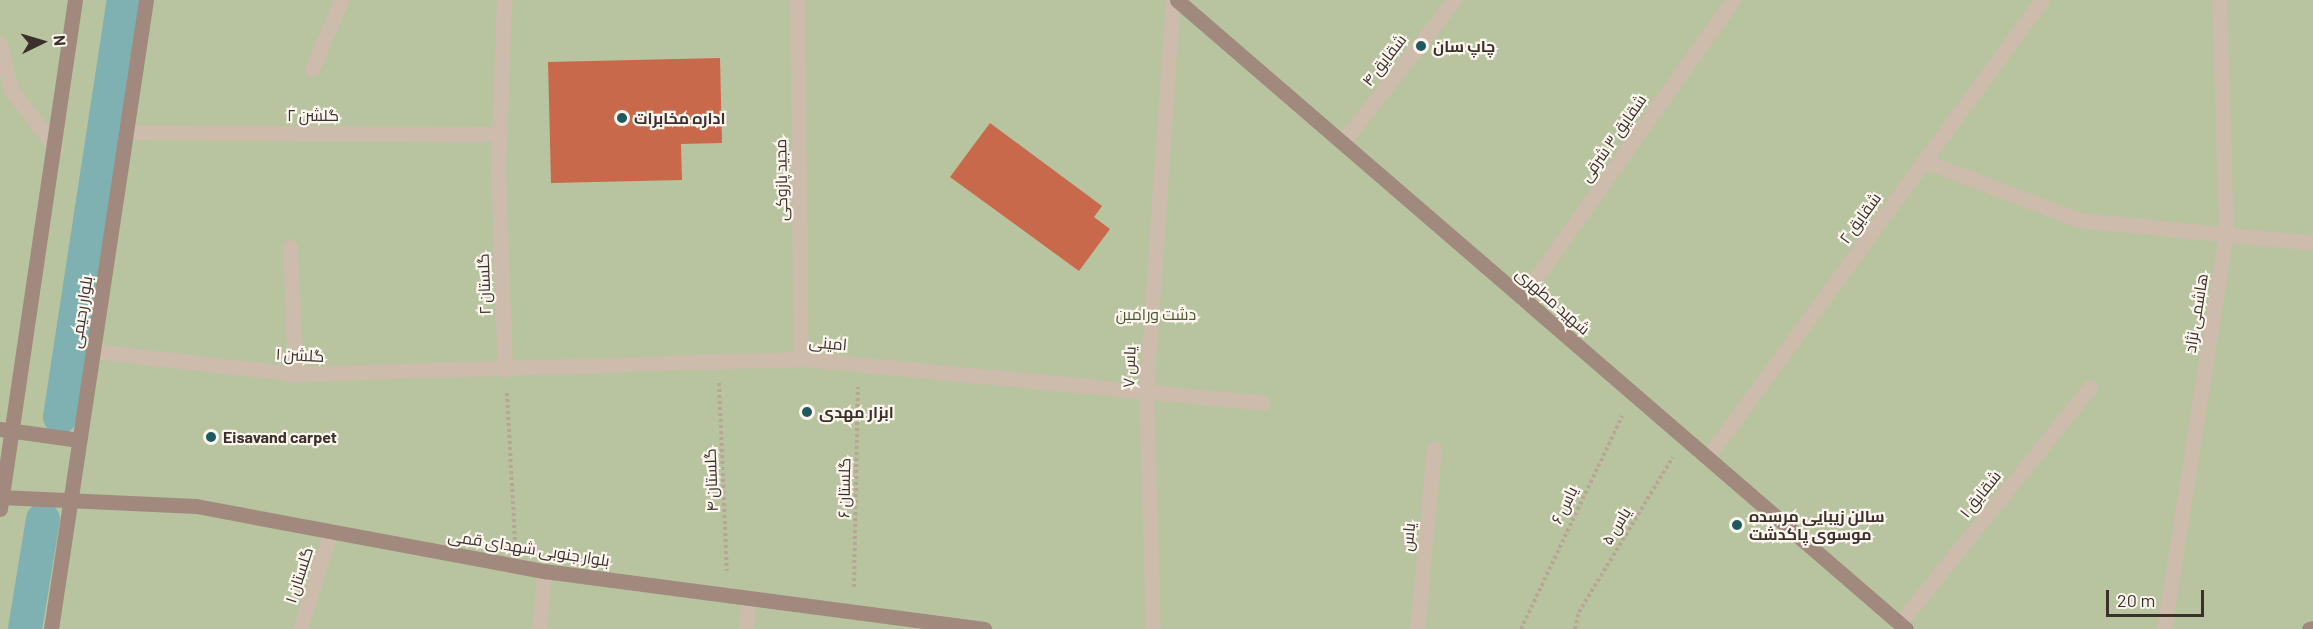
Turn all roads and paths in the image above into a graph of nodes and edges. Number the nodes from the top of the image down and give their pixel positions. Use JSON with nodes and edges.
{"nodes":[{"id":1,"x":75,"y":0,"type":"edge"},
{"id":2,"x":146,"y":0,"type":"edge"},
{"id":3,"x":341,"y":0,"type":"edge"},
{"id":4,"x":504,"y":0,"type":"edge"},
{"id":5,"x":797,"y":0,"type":"edge"},
{"id":6,"x":1174,"y":0,"type":"edge"},
{"id":7,"x":1454,"y":0,"type":"edge"},
{"id":8,"x":1733,"y":0,"type":"edge"},
{"id":9,"x":2042,"y":0,"type":"edge"},
{"id":10,"x":2219,"y":0,"type":"edge"},
{"id":11,"x":0,"y":44,"type":"edge"},
{"id":12,"x":312,"y":69,"type":"dead end"},
{"id":13,"x":126,"y":132,"type":"junction"},
{"id":14,"x":499,"y":134,"type":"junction"},
{"id":15,"x":1342,"y":143,"type":"junction"},
{"id":16,"x":56,"y":148,"type":"junction"},
{"id":17,"x":1924,"y":161,"type":"junction"},
{"id":18,"x":2226,"y":232,"type":"junction"},
{"id":19,"x":2313,"y":243,"type":"edge"},
{"id":20,"x":290,"y":247,"type":"dead end"},
{"id":21,"x":1522,"y":298,"type":"junction"},
{"id":22,"x":93,"y":351,"type":"junction"},
{"id":23,"x":801,"y":359,"type":"junction"},
{"id":24,"x":718,"y":364,"type":"junction"},
{"id":25,"x":859,"y":364,"type":"junction"},
{"id":26,"x":505,"y":370,"type":"junction"},
{"id":27,"x":295,"y":374,"type":"junction"},
{"id":28,"x":2090,"y":387,"type":"dead end"},
{"id":29,"x":1146,"y":394,"type":"junction"},
{"id":30,"x":1632,"y":394,"type":"junction"},
{"id":31,"x":1263,"y":403,"type":"dead end"},
{"id":32,"x":6,"y":429,"type":"edge"},
{"id":33,"x":1684,"y":438,"type":"junction"},
{"id":34,"x":80,"y":440,"type":"junction"},
{"id":35,"x":1434,"y":449,"type":"dead end"},
{"id":36,"x":1707,"y":458,"type":"junction"},
{"id":37,"x":69,"y":500,"type":"junction"},
{"id":38,"x":1,"y":501,"type":"edge"},
{"id":39,"x":332,"y":531,"type":"junction"},
{"id":40,"x":516,"y":566,"type":"junction"},
{"id":41,"x":544,"y":571,"type":"junction"},
{"id":42,"x":728,"y":596,"type":"junction"},
{"id":43,"x":748,"y":598,"type":"junction"},
{"id":44,"x":853,"y":612,"type":"junction"},
{"id":45,"x":1902,"y":627,"type":"edge"},
{"id":46,"x":51,"y":629,"type":"edge"},
{"id":47,"x":300,"y":629,"type":"edge"},
{"id":48,"x":539,"y":629,"type":"edge"},
{"id":49,"x":746,"y":629,"type":"edge"},
{"id":50,"x":984,"y":629,"type":"edge"},
{"id":51,"x":1153,"y":629,"type":"edge"},
{"id":52,"x":1417,"y":629,"type":"edge"},
{"id":53,"x":1521,"y":629,"type":"edge"},
{"id":54,"x":1575,"y":629,"type":"edge"},
{"id":55,"x":2164,"y":629,"type":"edge"}],
"edges":[{"from":1,"to":16,"type":"main road"},
{"from":2,"to":13,"type":"main road","name":"بلوار رحیمی"},
{"from":3,"to":12,"type":"street"},
{"from":4,"to":14,"type":"street","name":"گلستان ۲"},
{"from":5,"to":23,"type":"street","name":"مجید پازوکی"},
{"from":6,"to":15,"type":"main road","name":"شهید مطهری"},
{"from":6,"to":29,"type":"street","name":"یاس ۷"},
{"from":7,"to":15,"type":"street","name":"شقایق ۴"},
{"from":8,"to":21,"type":"street","name":"شقایق ۳ شرقی"},
{"from":9,"to":17,"type":"street","name":"شقایق ۲"},
{"from":10,"to":18,"type":"street","name":"هاشمی نژاد"},
{"from":11,"to":16,"type":"street"},
{"from":13,"to":14,"type":"street","name":"گلشن ۲"},
{"from":13,"to":22,"type":"main road","name":"بلوار رحیمی"},
{"from":14,"to":26,"type":"street","name":"گلستان ۲"},
{"from":15,"to":21,"type":"main road","name":"شهید مطهری"},
{"from":16,"to":32,"type":"main road"},
{"from":17,"to":18,"type":"street"},
{"from":17,"to":36,"type":"street","name":"شقایق ۲"},
{"from":18,"to":19,"type":"street"},
{"from":18,"to":55,"type":"street","name":"هاشمی نژاد"},
{"from":20,"to":27,"type":"street"},
{"from":21,"to":30,"type":"main road","name":"شهید مطهری"},
{"from":22,"to":27,"type":"street","name":"گلشن ۱"},
{"from":22,"to":34,"type":"main road","name":"بلوار رحیمی"},
{"from":23,"to":24,"type":"street","name":"امینی"},
{"from":23,"to":25,"type":"street","name":"امینی"},
{"from":24,"to":26,"type":"street","name":"امینی"},
{"from":24,"to":42,"type":"path","name":"گلستان ۴"},
{"from":25,"to":29,"type":"street","name":"امینی"},
{"from":25,"to":44,"type":"path","name":"گلستان ۶"},
{"from":26,"to":27,"type":"street","name":"گلشن ۱"},
{"from":26,"to":40,"type":"path"},
{"from":28,"to":45,"type":"street","name":"شقایق ۱"},
{"from":29,"to":31,"type":"street","name":"امینی"},
{"from":29,"to":51,"type":"street","name":"یاس ۷"},
{"from":30,"to":33,"type":"main road","name":"شهید مطهری"},
{"from":30,"to":53,"type":"path","name":"یاس ۶"},
{"from":32,"to":34,"type":"main road"},
{"from":32,"to":38,"type":"main road"},
{"from":33,"to":36,"type":"main road","name":"شهید مطهری"},
{"from":33,"to":54,"type":"path","name":"یاس ۵"},
{"from":34,"to":37,"type":"main road","name":"بلوار رحیمی"},
{"from":35,"to":52,"type":"street","name":"یاس"},
{"from":36,"to":45,"type":"main road","name":"شهید مطهری"},
{"from":37,"to":38,"type":"main road","name":"بلوار جنوبی شهدای قمی"},
{"from":37,"to":39,"type":"main road","name":"بلوار جنوبی شهدای قمی"},
{"from":37,"to":46,"type":"main road","name":"بلوار رحیمی"},
{"from":39,"to":40,"type":"main road","name":"بلوار جنوبی شهدای قمی"},
{"from":39,"to":47,"type":"street","name":"گلستان ۱"},
{"from":40,"to":41,"type":"main road","name":"بلوار جنوبی شهدای قمی"},
{"from":41,"to":42,"type":"main road","name":"بلوار جنوبی شهدای قمی"},
{"from":41,"to":48,"type":"street"},
{"from":42,"to":43,"type":"main road","name":"بلوار جنوبی شهدای قمی"},
{"from":43,"to":44,"type":"main road","name":"بلوار جنوبی شهدای قمی"},
{"from":43,"to":49,"type":"street"},
{"from":44,"to":50,"type":"main road","name":"بلوار جنوبی شهدای قمی"}]}
